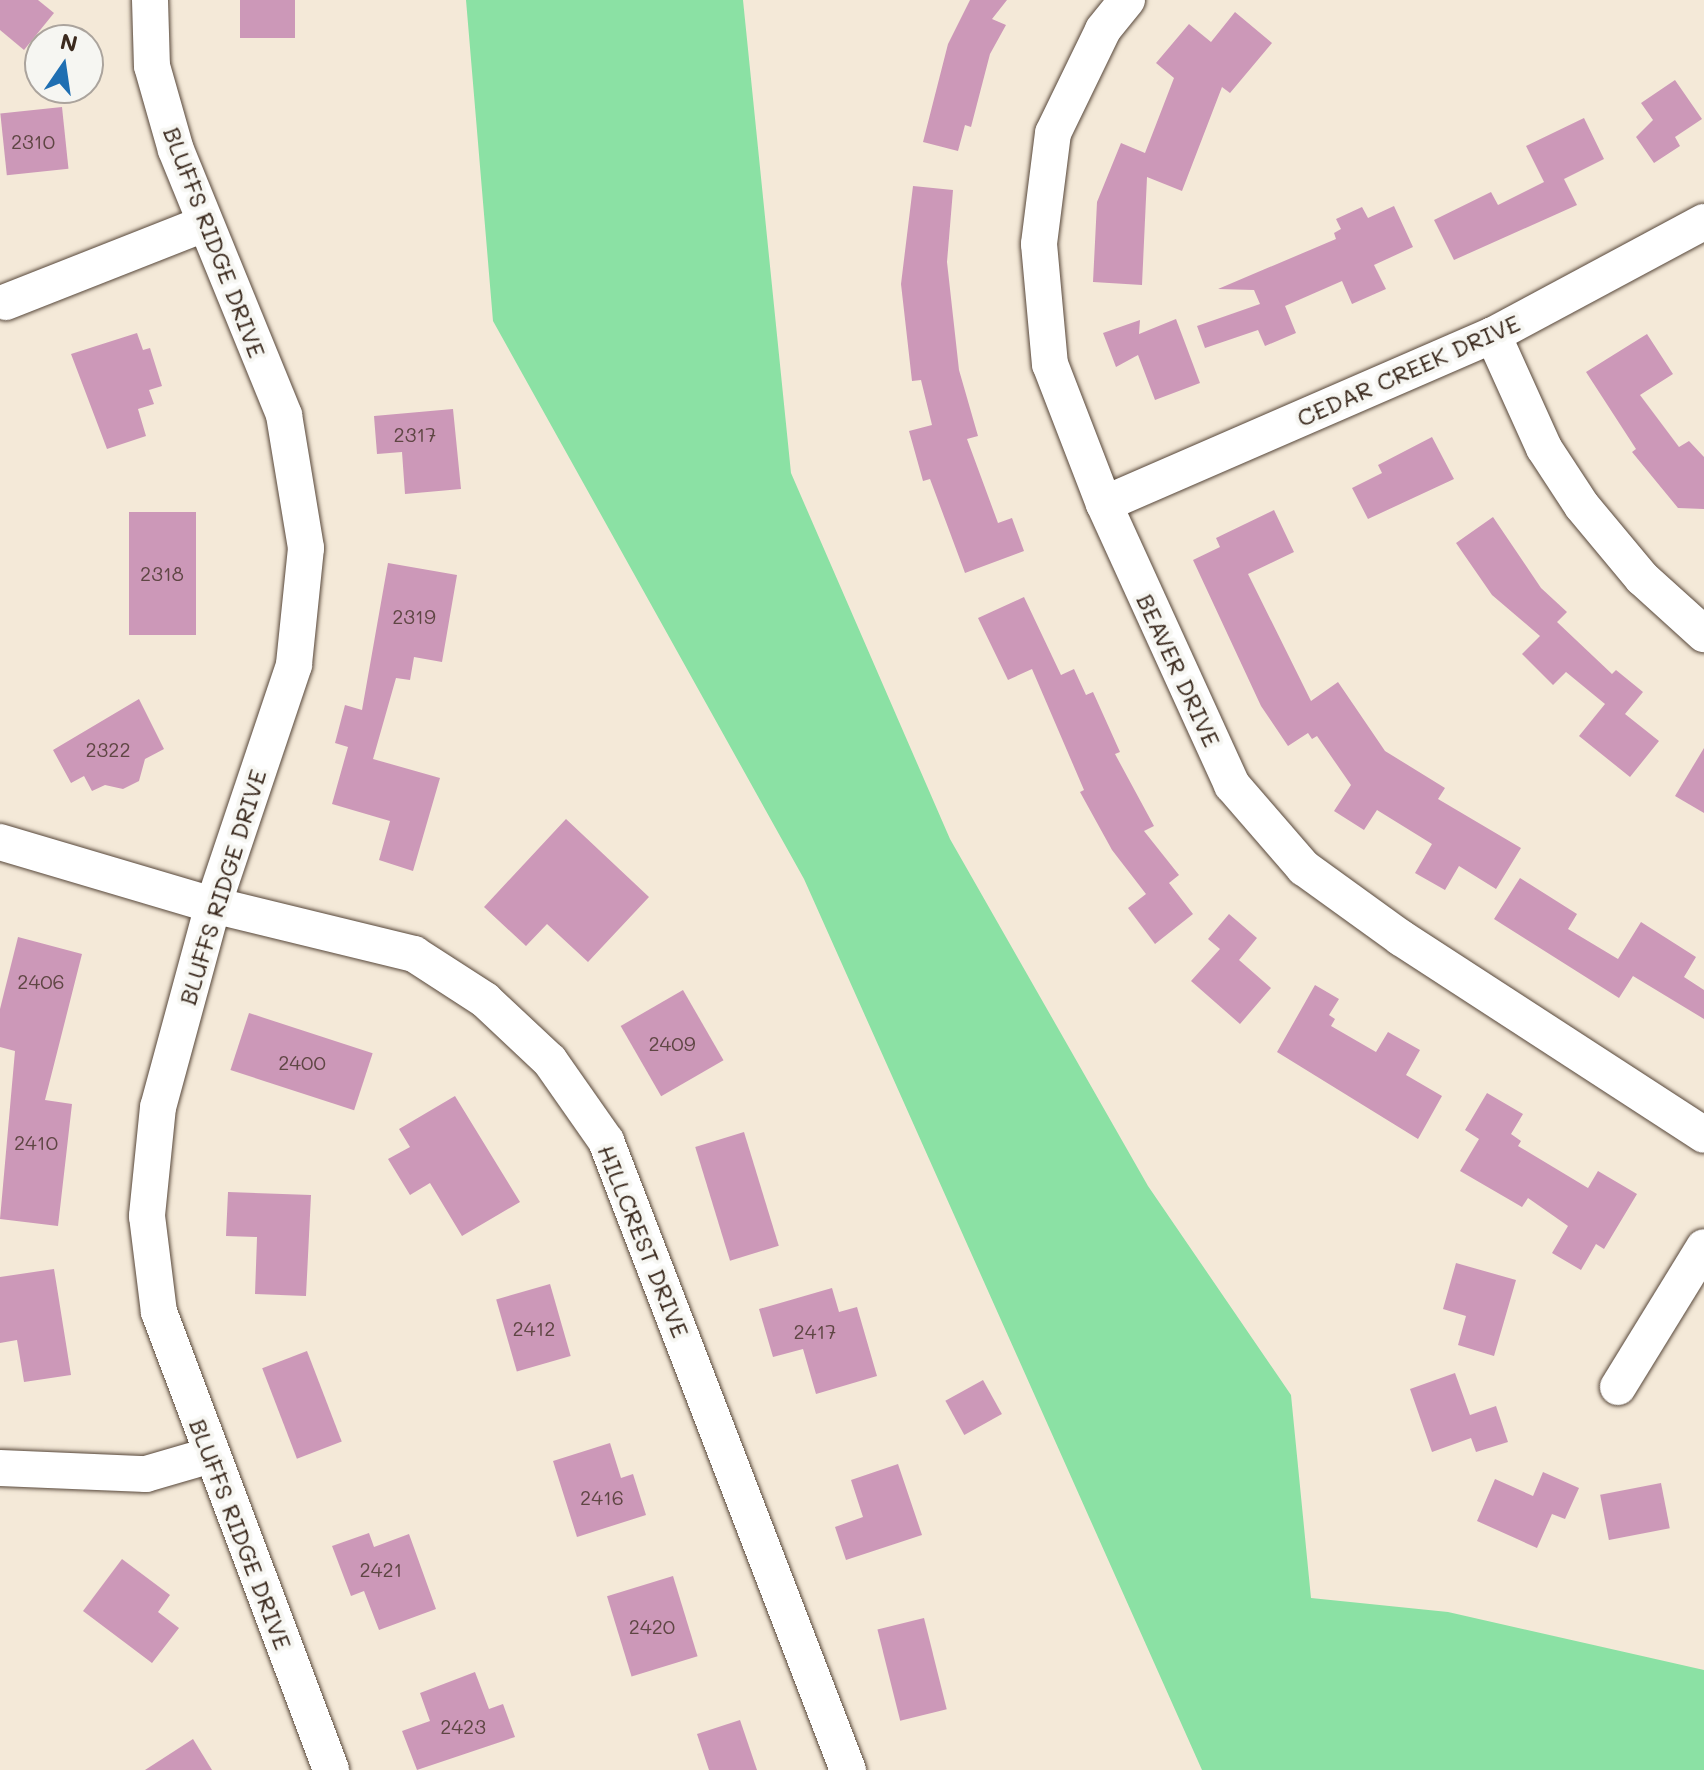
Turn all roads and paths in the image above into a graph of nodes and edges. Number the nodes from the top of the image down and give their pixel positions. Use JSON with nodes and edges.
{"nodes":[{"id":1,"x":150,"y":0,"type":"edge"},
{"id":2,"x":1127,"y":0,"type":"edge"},
{"id":3,"x":1704,"y":222,"type":"edge"},
{"id":4,"x":204,"y":224,"type":"junction"},
{"id":5,"x":6,"y":302,"type":"dead end"},
{"id":6,"x":1493,"y":335,"type":"junction"},
{"id":7,"x":1104,"y":504,"type":"junction"},
{"id":8,"x":1704,"y":634,"type":"edge"},
{"id":9,"x":0,"y":842,"type":"edge"},
{"id":10,"x":213,"y":905,"type":"junction"},
{"id":11,"x":1704,"y":1135,"type":"edge"},
{"id":12,"x":1704,"y":1247,"type":"edge"},
{"id":13,"x":1618,"y":1387,"type":"dead end"},
{"id":14,"x":211,"y":1455,"type":"junction"},
{"id":15,"x":0,"y":1468,"type":"edge"},
{"id":16,"x":331,"y":1770,"type":"edge"},
{"id":17,"x":848,"y":1770,"type":"edge"}],
"edges":[{"from":1,"to":4,"type":"street","name":"BLUFFS RIDGE DRIVE"},
{"from":2,"to":7,"type":"street","name":"BEAVER DRIVE"},
{"from":3,"to":6,"type":"street","name":"CEDAR CREEK DRIVE"},
{"from":4,"to":5,"type":"street"},
{"from":4,"to":10,"type":"street","name":"BLUFFS RIDGE DRIVE"},
{"from":6,"to":7,"type":"street","name":"CEDAR CREEK DRIVE"},
{"from":6,"to":8,"type":"street"},
{"from":7,"to":11,"type":"street","name":"BEAVER DRIVE"},
{"from":9,"to":10,"type":"street","name":"HILLCREST DRIVE"},
{"from":10,"to":14,"type":"street","name":"BLUFFS RIDGE DRIVE"},
{"from":10,"to":17,"type":"street","name":"HILLCREST DRIVE"},
{"from":12,"to":13,"type":"street"},
{"from":14,"to":15,"type":"street"},
{"from":14,"to":16,"type":"street","name":"BLUFFS RIDGE DRIVE"}]}
